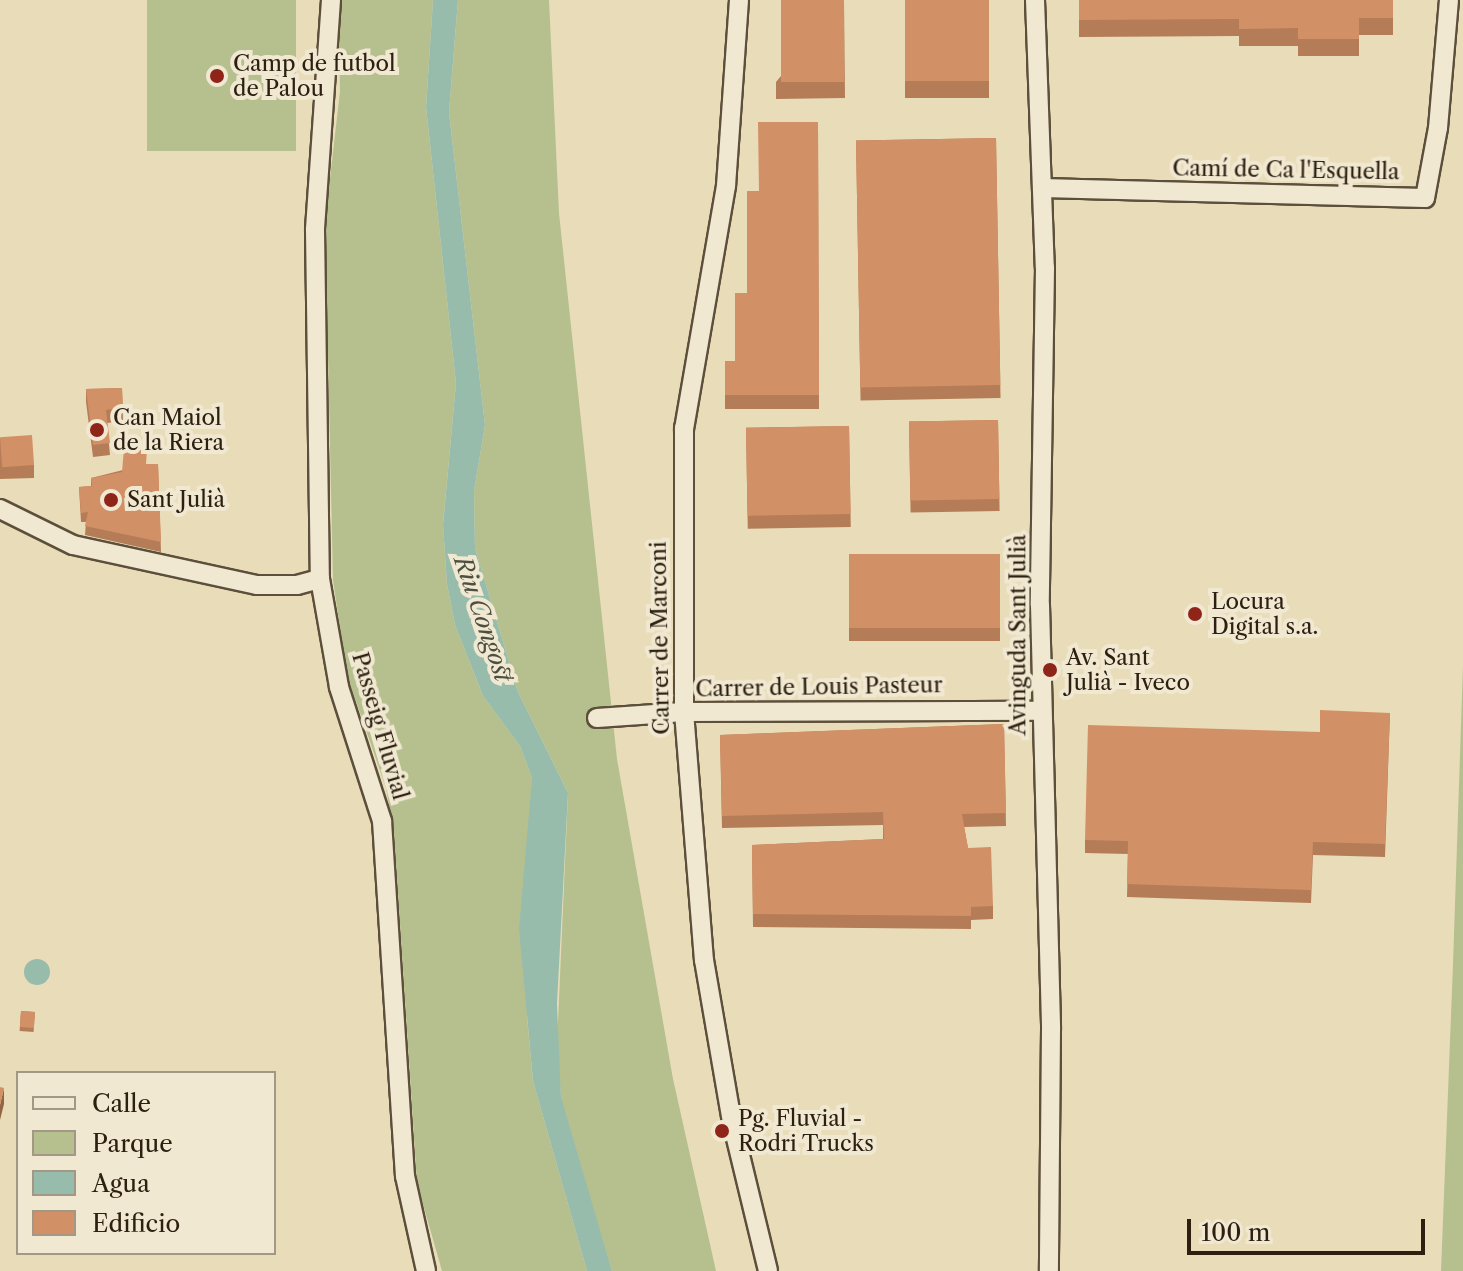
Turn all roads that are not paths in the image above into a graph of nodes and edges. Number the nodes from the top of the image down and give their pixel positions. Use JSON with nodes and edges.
{"nodes":[{"id":1,"x":331,"y":0,"type":"edge"},
{"id":2,"x":739,"y":0,"type":"edge"},
{"id":3,"x":1035,"y":0,"type":"edge"},
{"id":4,"x":1449,"y":0,"type":"edge"},
{"id":5,"x":1042,"y":188,"type":"junction"},
{"id":6,"x":0,"y":509,"type":"edge"},
{"id":7,"x":320,"y":579,"type":"junction"},
{"id":8,"x":1041,"y":711,"type":"junction"},
{"id":9,"x":684,"y":712,"type":"junction"},
{"id":10,"x":597,"y":718,"type":"dead end"},
{"id":11,"x":426,"y":1271,"type":"edge"},
{"id":12,"x":768,"y":1271,"type":"edge"},
{"id":13,"x":1049,"y":1271,"type":"edge"}],
"edges":[{"from":1,"to":7,"type":"street","name":"Passeig Fluvial"},
{"from":2,"to":9,"type":"street","name":"Carrer de Marconi"},
{"from":3,"to":5,"type":"street","name":"Avinguda Sant Julià"},
{"from":4,"to":5,"type":"street","name":"Camí de Ca l'Esquella"},
{"from":5,"to":8,"type":"street","name":"Avinguda Sant Julià"},
{"from":6,"to":7,"type":"street"},
{"from":7,"to":11,"type":"street","name":"Passeig Fluvial"},
{"from":8,"to":9,"type":"street","name":"Carrer de Louis Pasteur"},
{"from":8,"to":13,"type":"street","name":"Avinguda Sant Julià"},
{"from":9,"to":10,"type":"street","name":"Carrer de Louis Pasteur"},
{"from":9,"to":12,"type":"street","name":"Carrer de Marconi"}]}
